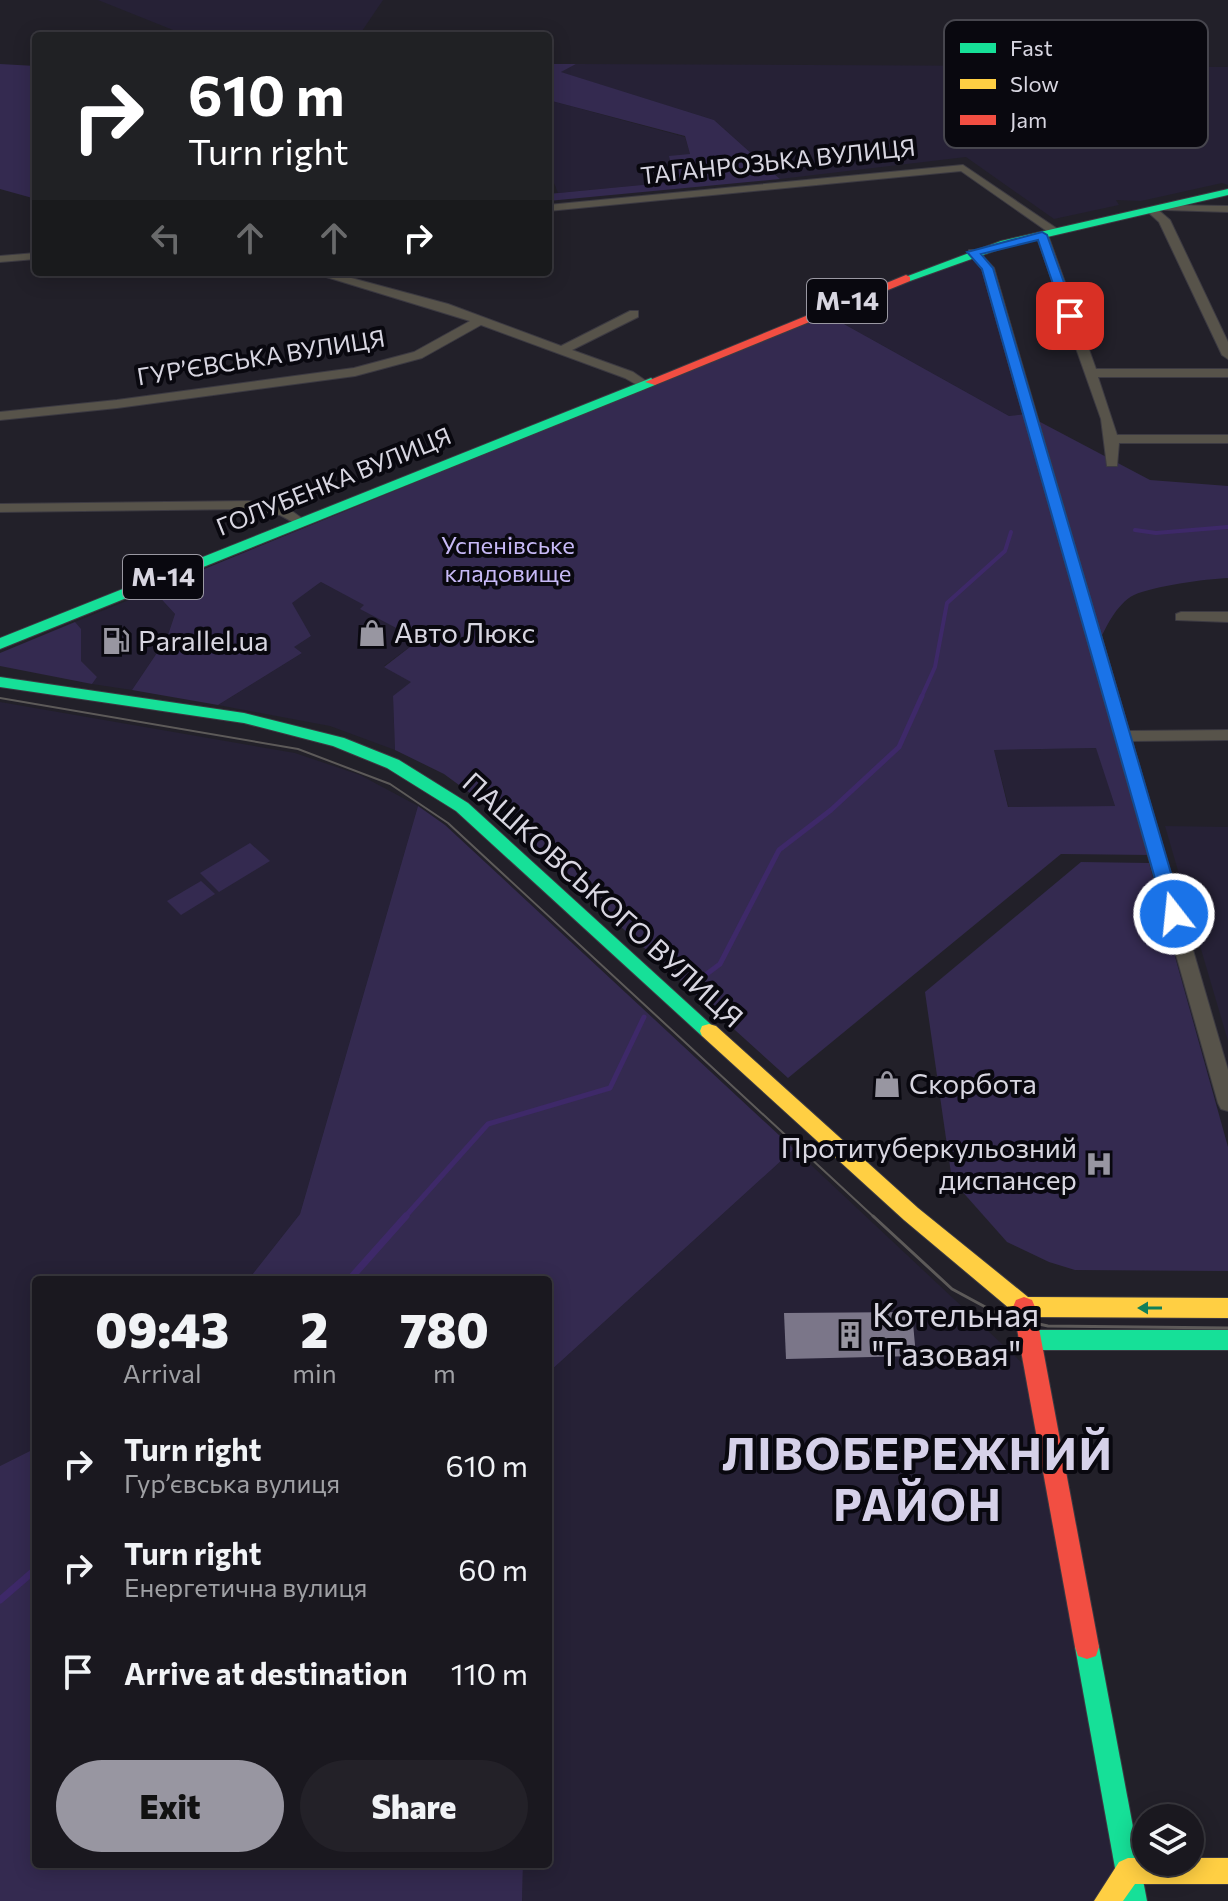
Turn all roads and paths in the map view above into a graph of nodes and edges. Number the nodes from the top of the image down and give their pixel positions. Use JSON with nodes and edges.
{"nodes":[{"id":1,"x":1228,"y":192,"type":"edge"},
{"id":2,"x":1190,"y":206,"type":"junction"},
{"id":3,"x":552,"y":208,"type":"edge"},
{"id":4,"x":1159,"y":208,"type":"junction"},
{"id":5,"x":1228,"y":209,"type":"edge"},
{"id":6,"x":1048,"y":234,"type":"junction"},
{"id":7,"x":973,"y":252,"type":"junction"},
{"id":8,"x":32,"y":256,"type":"edge"},
{"id":9,"x":0,"y":259,"type":"edge"},
{"id":10,"x":331,"y":276,"type":"edge"},
{"id":11,"x":634,"y":314,"type":"dead end"},
{"id":12,"x":479,"y":321,"type":"junction"},
{"id":13,"x":563,"y":350,"type":"junction"},
{"id":14,"x":1228,"y":355,"type":"edge"},
{"id":15,"x":1090,"y":373,"type":"junction"},
{"id":16,"x":1228,"y":373,"type":"edge"},
{"id":17,"x":643,"y":383,"type":"junction"},
{"id":18,"x":0,"y":416,"type":"edge"},
{"id":19,"x":1111,"y":439,"type":"junction"},
{"id":20,"x":1228,"y":439,"type":"edge"},
{"id":21,"x":1112,"y":463,"type":"dead end"},
{"id":22,"x":0,"y":508,"type":"edge"},
{"id":23,"x":300,"y":522,"type":"junction"},
{"id":24,"x":1181,"y":617,"type":"dead end"},
{"id":25,"x":1228,"y":617,"type":"edge"},
{"id":26,"x":0,"y":644,"type":"edge"},
{"id":27,"x":0,"y":682,"type":"edge"},
{"id":28,"x":1228,"y":735,"type":"edge"},
{"id":29,"x":1124,"y":736,"type":"junction"},
{"id":30,"x":1228,"y":1103,"type":"edge"},
{"id":31,"x":963,"y":1259,"type":"junction"},
{"id":32,"x":1024,"y":1307,"type":"junction"},
{"id":33,"x":1228,"y":1308,"type":"edge"},
{"id":34,"x":1030,"y":1340,"type":"junction"},
{"id":35,"x":1228,"y":1340,"type":"edge"},
{"id":36,"x":1128,"y":1871,"type":"junction"},
{"id":37,"x":1228,"y":1871,"type":"edge"},
{"id":38,"x":1107,"y":1901,"type":"edge"},
{"id":39,"x":1134,"y":1901,"type":"edge"}],
"edges":[{"from":1,"to":2,"type":"main road","number":"М-14"},
{"from":2,"to":4,"type":"main road","number":"М-14"},
{"from":2,"to":5,"type":"street"},
{"from":3,"to":6,"type":"street","name":"ТАГАНРОЗЬКА ВУЛИЦЯ"},
{"from":4,"to":6,"type":"main road","number":"М-14"},
{"from":4,"to":14,"type":"street"},
{"from":6,"to":7,"type":"main road","number":"М-14"},
{"from":6,"to":15,"type":"street"},
{"from":7,"to":17,"type":"main road","number":"М-14"},
{"from":7,"to":29,"type":"street"},
{"from":8,"to":9,"type":"street"},
{"from":10,"to":12,"type":"street"},
{"from":11,"to":13,"type":"street"},
{"from":12,"to":13,"type":"street"},
{"from":12,"to":18,"type":"street","name":"ГУР’ЄВСЬКА ВУЛИЦЯ"},
{"from":13,"to":17,"type":"street"},
{"from":15,"to":16,"type":"street"},
{"from":15,"to":19,"type":"street"},
{"from":17,"to":23,"type":"main road","name":"ГОЛУБЕНКА ВУЛИЦЯ","number":"М-14"},
{"from":19,"to":20,"type":"street"},
{"from":19,"to":21,"type":"street"},
{"from":22,"to":23,"type":"street"},
{"from":23,"to":26,"type":"main road","name":"ГОЛУБЕНКА ВУЛИЦЯ","number":"М-14"},
{"from":24,"to":25,"type":"street"},
{"from":27,"to":31,"type":"main road","name":"ПАШКОВСЬКОГО ВУЛИЦЯ"},
{"from":28,"to":29,"type":"street"},
{"from":29,"to":30,"type":"street"},
{"from":31,"to":32,"type":"main road","name":"ПАШКОВСЬКОГО ВУЛИЦЯ"},
{"from":31,"to":34,"type":"main road","name":"ПАШКОВСЬКОГО ВУЛИЦЯ"},
{"from":33,"to":32,"type":"main road","one_way":true},
{"from":32,"to":34,"type":"main road"},
{"from":34,"to":35,"type":"main road"},
{"from":34,"to":36,"type":"main road"},
{"from":36,"to":37,"type":"main road"},
{"from":36,"to":38,"type":"main road"},
{"from":36,"to":39,"type":"main road"}]}
